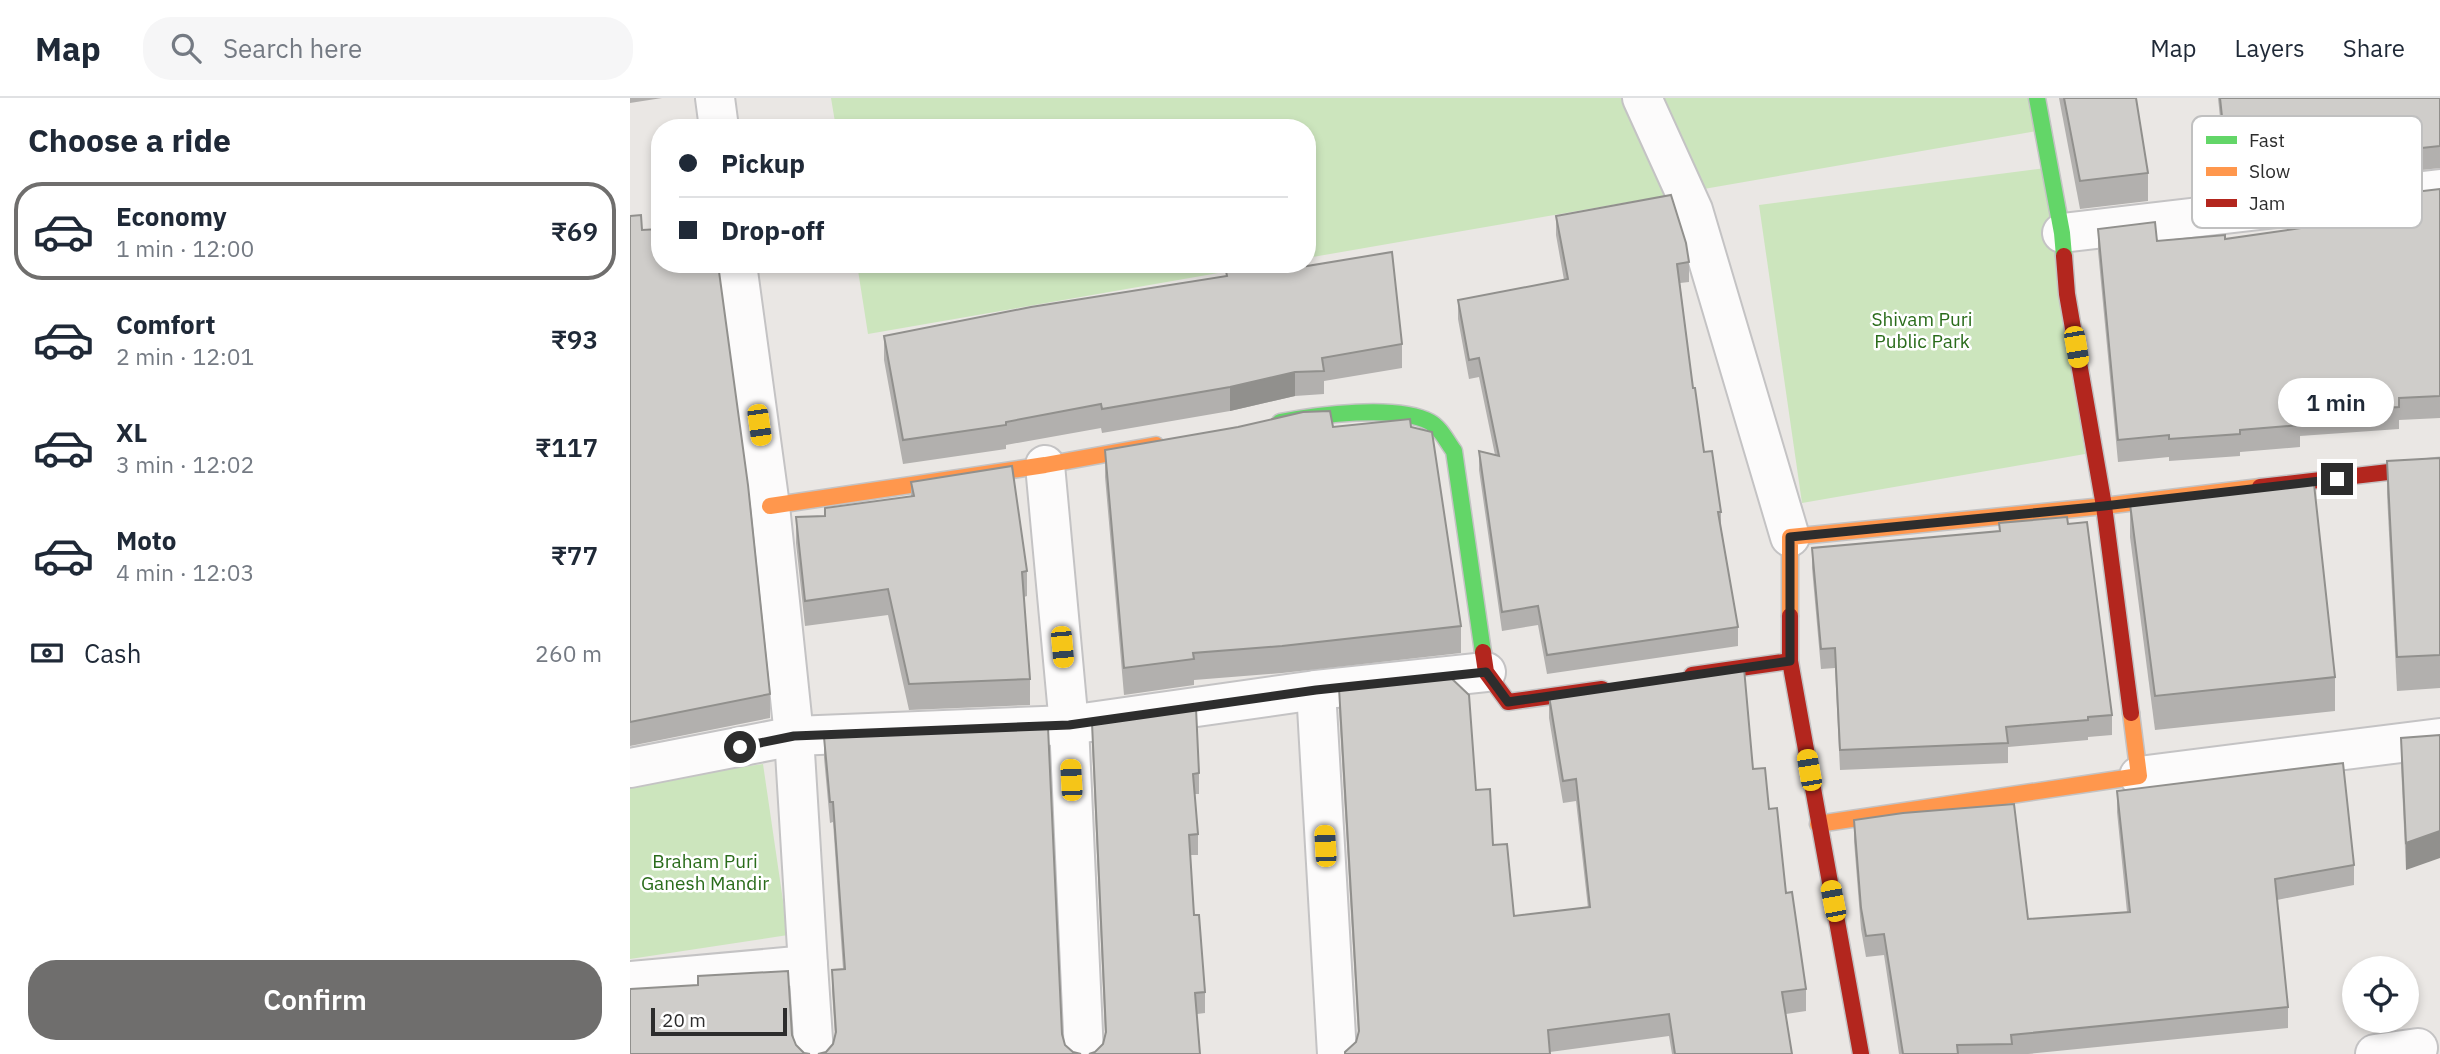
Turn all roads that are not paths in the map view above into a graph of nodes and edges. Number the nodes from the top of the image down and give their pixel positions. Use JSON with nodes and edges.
{"nodes":[{"id":1,"x":715,"y":98,"type":"edge"},
{"id":2,"x":1642,"y":98,"type":"edge"},
{"id":3,"x":2038,"y":98,"type":"edge"},
{"id":4,"x":718,"y":119,"type":"edge"},
{"id":5,"x":2440,"y":188,"type":"edge"},
{"id":6,"x":2422,"y":190,"type":"edge"},
{"id":7,"x":2192,"y":218,"type":"edge"},
{"id":8,"x":2062,"y":233,"type":"junction"},
{"id":9,"x":738,"y":273,"type":"edge"},
{"id":10,"x":1261,"y":426,"type":"edge"},
{"id":11,"x":1167,"y":444,"type":"edge"},
{"id":12,"x":1045,"y":465,"type":"junction"},
{"id":13,"x":2440,"y":466,"type":"edge"},
{"id":14,"x":770,"y":506,"type":"junction"},
{"id":15,"x":2104,"y":506,"type":"junction"},
{"id":16,"x":1790,"y":537,"type":"junction"},
{"id":17,"x":1790,"y":661,"type":"junction"},
{"id":18,"x":1486,"y":672,"type":"junction"},
{"id":19,"x":1682,"y":677,"type":"edge"},
{"id":20,"x":1615,"y":687,"type":"edge"},
{"id":21,"x":1316,"y":690,"type":"junction"},
{"id":22,"x":1069,"y":725,"type":"junction"},
{"id":23,"x":794,"y":736,"type":"junction"},
{"id":24,"x":2440,"y":738,"type":"edge"},
{"id":25,"x":630,"y":768,"type":"edge"},
{"id":26,"x":2139,"y":776,"type":"junction"},
{"id":27,"x":1818,"y":824,"type":"junction"},
{"id":28,"x":808,"y":965,"type":"junction"},
{"id":29,"x":630,"y":981,"type":"edge"},
{"id":30,"x":2418,"y":1048,"type":"dead end"},
{"id":31,"x":814,"y":1054,"type":"edge"},
{"id":32,"x":1084,"y":1054,"type":"edge"},
{"id":33,"x":1337,"y":1054,"type":"edge"},
{"id":34,"x":1861,"y":1054,"type":"edge"},
{"id":35,"x":2375,"y":1054,"type":"edge"}],
"edges":[{"from":1,"to":4,"type":"street"},
{"from":2,"to":16,"type":"street"},
{"from":3,"to":8,"type":"street"},
{"from":5,"to":6,"type":"street"},
{"from":7,"to":8,"type":"street"},
{"from":8,"to":15,"type":"street"},
{"from":9,"to":14,"type":"street"},
{"from":10,"to":18,"type":"street"},
{"from":11,"to":12,"type":"street"},
{"from":12,"to":14,"type":"street"},
{"from":12,"to":22,"type":"street"},
{"from":13,"to":15,"type":"street"},
{"from":14,"to":23,"type":"street"},
{"from":15,"to":16,"type":"street"},
{"from":15,"to":26,"type":"street"},
{"from":16,"to":17,"type":"street"},
{"from":17,"to":19,"type":"street"},
{"from":17,"to":27,"type":"street"},
{"from":18,"to":20,"type":"street"},
{"from":18,"to":21,"type":"street"},
{"from":21,"to":22,"type":"street"},
{"from":21,"to":33,"type":"street"},
{"from":22,"to":23,"type":"street"},
{"from":22,"to":32,"type":"street"},
{"from":23,"to":25,"type":"street"},
{"from":23,"to":28,"type":"street"},
{"from":24,"to":26,"type":"street"},
{"from":26,"to":27,"type":"street"},
{"from":27,"to":34,"type":"street"},
{"from":28,"to":29,"type":"street"},
{"from":28,"to":31,"type":"street"},
{"from":30,"to":35,"type":"street"}]}
